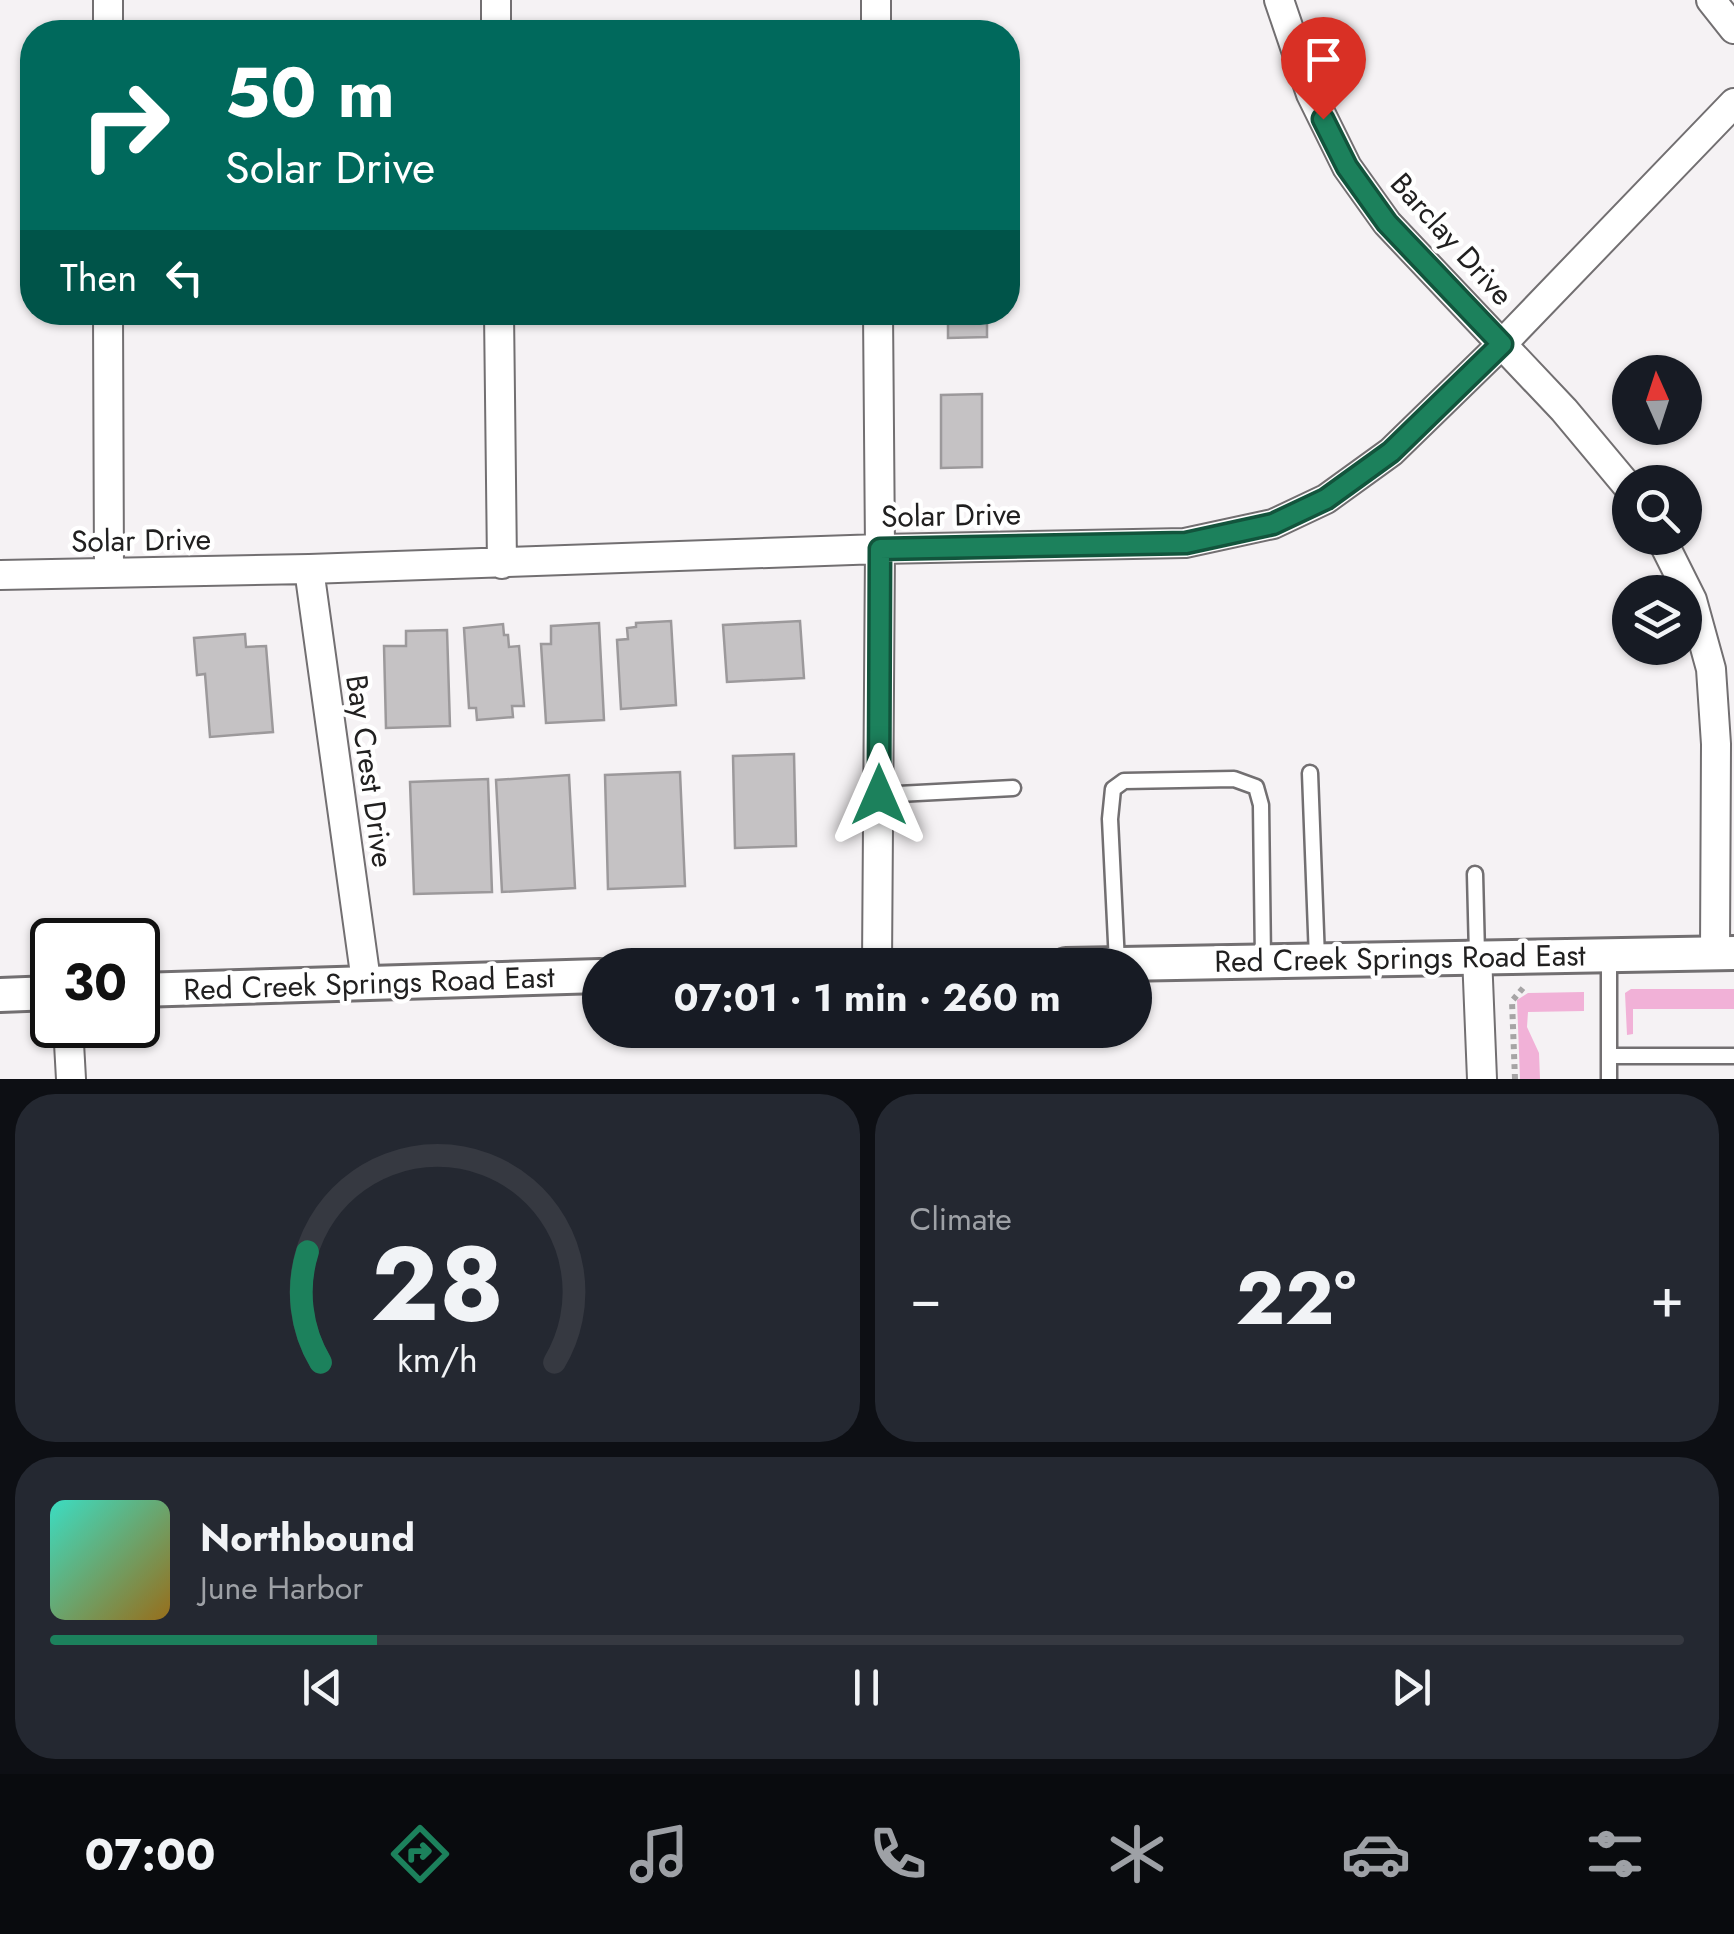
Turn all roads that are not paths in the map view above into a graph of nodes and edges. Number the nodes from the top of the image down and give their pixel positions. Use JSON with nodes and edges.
{"nodes":[{"id":1,"x":1279,"y":0,"type":"edge"},
{"id":2,"x":1712,"y":0,"type":"edge"},
{"id":3,"x":1734,"y":29,"type":"edge"},
{"id":4,"x":1734,"y":103,"type":"edge"},
{"id":5,"x":108,"y":325,"type":"edge"},
{"id":6,"x":499,"y":325,"type":"edge"},
{"id":7,"x":878,"y":325,"type":"edge"},
{"id":8,"x":1502,"y":344,"type":"junction"},
{"id":9,"x":1612,"y":467,"type":"edge"},
{"id":10,"x":880,"y":549,"type":"junction"},
{"id":11,"x":1670,"y":555,"type":"edge"},
{"id":12,"x":502,"y":564,"type":"junction"},
{"id":13,"x":310,"y":569,"type":"junction"},
{"id":14,"x":109,"y":574,"type":"junction"},
{"id":15,"x":0,"y":575,"type":"edge"},
{"id":16,"x":1310,"y":773,"type":"dead end"},
{"id":17,"x":1014,"y":788,"type":"dead end"},
{"id":18,"x":879,"y":795,"type":"junction"},
{"id":19,"x":1475,"y":874,"type":"dead end"},
{"id":20,"x":877,"y":948,"type":"edge"},
{"id":21,"x":1116,"y":948,"type":"edge"},
{"id":22,"x":1724,"y":953,"type":"edge"},
{"id":23,"x":1608,"y":954,"type":"junction"},
{"id":24,"x":1478,"y":956,"type":"junction"},
{"id":25,"x":1317,"y":959,"type":"junction"},
{"id":26,"x":1264,"y":960,"type":"junction"},
{"id":27,"x":1152,"y":963,"type":"edge"},
{"id":28,"x":582,"y":976,"type":"edge"},
{"id":29,"x":366,"y":981,"type":"junction"},
{"id":30,"x":160,"y":989,"type":"edge"},
{"id":31,"x":30,"y":994,"type":"edge"},
{"id":32,"x":0,"y":995,"type":"edge"},
{"id":33,"x":70,"y":1048,"type":"edge"},
{"id":34,"x":1609,"y":1056,"type":"junction"},
{"id":35,"x":1734,"y":1056,"type":"edge"},
{"id":36,"x":72,"y":1079,"type":"edge"},
{"id":37,"x":1482,"y":1079,"type":"edge"},
{"id":38,"x":1609,"y":1079,"type":"edge"}],
"edges":[{"from":1,"to":8,"type":"street","name":"Barclay Drive"},
{"from":2,"to":3,"type":"street"},
{"from":4,"to":8,"type":"street","name":"Solar Drive"},
{"from":5,"to":14,"type":"street"},
{"from":6,"to":12,"type":"street"},
{"from":7,"to":10,"type":"street"},
{"from":8,"to":9,"type":"street","name":"Barclay Drive"},
{"from":8,"to":10,"type":"street","name":"Solar Drive"},
{"from":10,"to":12,"type":"street","name":"Solar Drive"},
{"from":10,"to":18,"type":"street"},
{"from":11,"to":22,"type":"street"},
{"from":12,"to":13,"type":"street","name":"Solar Drive"},
{"from":13,"to":14,"type":"street","name":"Solar Drive"},
{"from":13,"to":29,"type":"street","name":"Bay Crest Drive"},
{"from":14,"to":15,"type":"street","name":"Solar Drive"},
{"from":16,"to":25,"type":"lane"},
{"from":17,"to":18,"type":"lane"},
{"from":18,"to":20,"type":"street"},
{"from":19,"to":24,"type":"lane"},
{"from":21,"to":26,"type":"lane"},
{"from":22,"to":23,"type":"street","name":"Red Creek Springs Road East"},
{"from":23,"to":24,"type":"street","name":"Red Creek Springs Road East"},
{"from":23,"to":34,"type":"lane"},
{"from":24,"to":25,"type":"street","name":"Red Creek Springs Road East"},
{"from":24,"to":37,"type":"street"},
{"from":25,"to":26,"type":"street","name":"Red Creek Springs Road East"},
{"from":26,"to":27,"type":"street","name":"Red Creek Springs Road East"},
{"from":28,"to":29,"type":"street","name":"Red Creek Springs Road East"},
{"from":29,"to":30,"type":"street","name":"Red Creek Springs Road East"},
{"from":31,"to":32,"type":"street"},
{"from":33,"to":36,"type":"street"},
{"from":34,"to":35,"type":"lane"},
{"from":34,"to":38,"type":"lane"}]}
